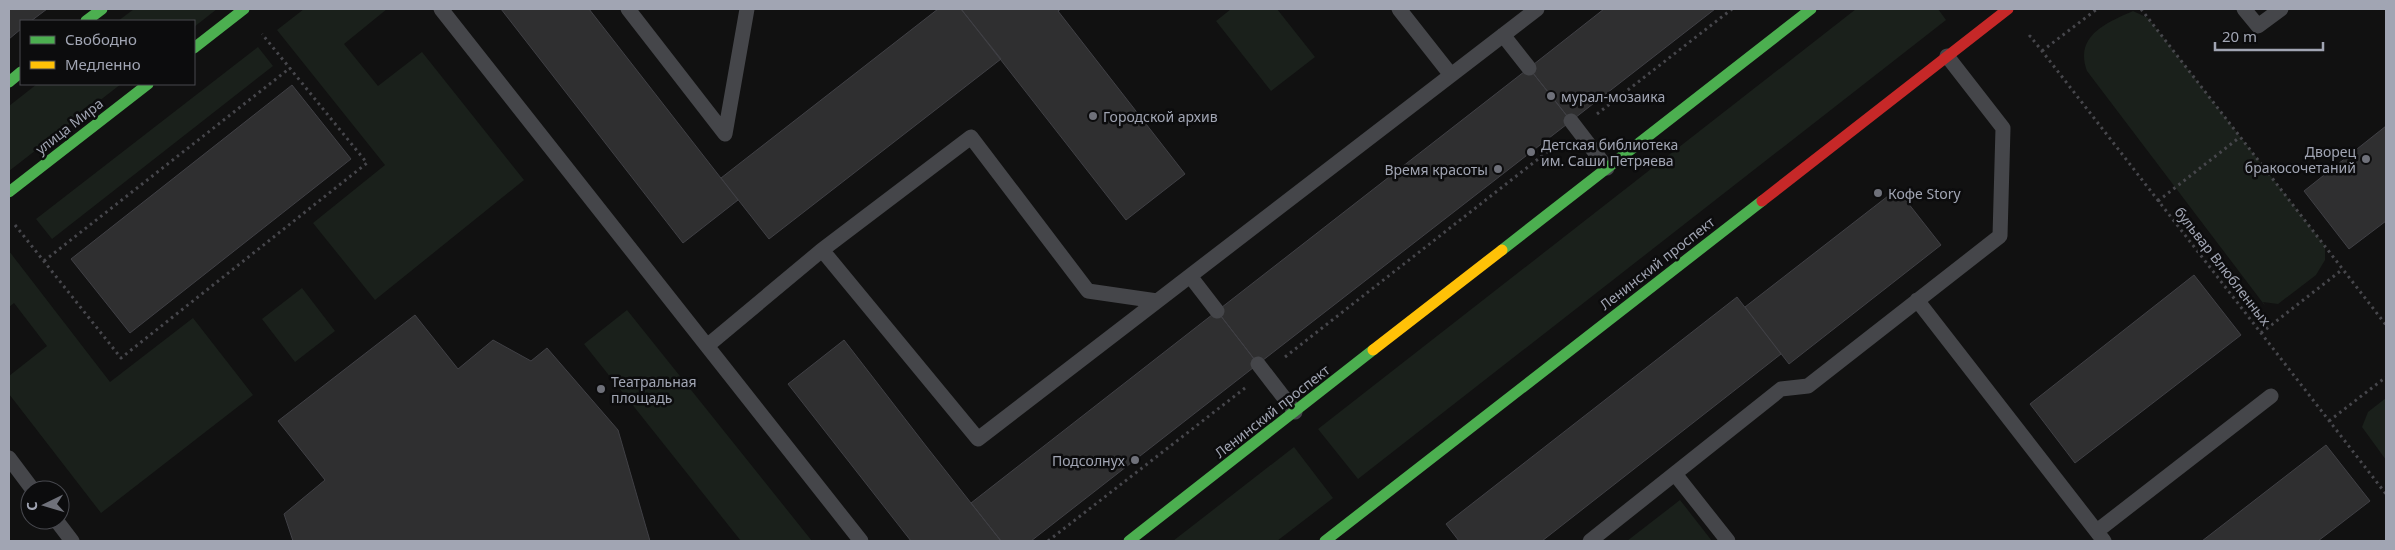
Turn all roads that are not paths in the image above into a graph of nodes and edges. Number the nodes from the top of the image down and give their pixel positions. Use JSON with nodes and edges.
{"nodes":[{"id":1,"x":102,"y":9,"type":"edge"},
{"id":2,"x":244,"y":9,"type":"edge"},
{"id":3,"x":441,"y":9,"type":"edge"},
{"id":4,"x":628,"y":9,"type":"edge"},
{"id":5,"x":747,"y":9,"type":"edge"},
{"id":6,"x":1399,"y":9,"type":"edge"},
{"id":7,"x":1537,"y":9,"type":"edge"},
{"id":8,"x":1811,"y":9,"type":"edge"},
{"id":9,"x":2008,"y":9,"type":"edge"},
{"id":10,"x":2244,"y":9,"type":"edge"},
{"id":11,"x":2281,"y":9,"type":"edge"},
{"id":12,"x":87,"y":20,"type":"edge"},
{"id":13,"x":1503,"y":35,"type":"junction"},
{"id":14,"x":195,"y":47,"type":"edge"},
{"id":15,"x":1947,"y":56,"type":"junction"},
{"id":16,"x":1529,"y":68,"type":"dead end"},
{"id":17,"x":20,"y":73,"type":"edge"},
{"id":18,"x":1450,"y":75,"type":"junction"},
{"id":19,"x":9,"y":82,"type":"edge"},
{"id":20,"x":147,"y":85,"type":"edge"},
{"id":21,"x":1574,"y":125,"type":"road end"},
{"id":22,"x":1607,"y":168,"type":"junction"},
{"id":23,"x":9,"y":192,"type":"edge"},
{"id":24,"x":822,"y":250,"type":"junction"},
{"id":25,"x":1190,"y":276,"type":"junction"},
{"id":26,"x":1917,"y":300,"type":"junction"},
{"id":27,"x":1157,"y":301,"type":"junction"},
{"id":28,"x":1217,"y":311,"type":"dead end"},
{"id":29,"x":707,"y":346,"type":"junction"},
{"id":30,"x":1261,"y":368,"type":"road end"},
{"id":31,"x":2271,"y":396,"type":"dead end"},
{"id":32,"x":1295,"y":412,"type":"junction"},
{"id":33,"x":9,"y":458,"type":"edge"},
{"id":34,"x":1675,"y":474,"type":"junction"},
{"id":35,"x":26,"y":480,"type":"edge"},
{"id":36,"x":64,"y":530,"type":"edge"},
{"id":37,"x":2100,"y":536,"type":"edge"},
{"id":38,"x":72,"y":541,"type":"edge"},
{"id":39,"x":860,"y":541,"type":"edge"},
{"id":40,"x":1129,"y":541,"type":"edge"},
{"id":41,"x":1325,"y":541,"type":"edge"},
{"id":42,"x":1590,"y":541,"type":"edge"},
{"id":43,"x":1728,"y":541,"type":"edge"}],
"edges":[{"from":1,"to":12,"type":"main road"},
{"from":2,"to":14,"type":"main road"},
{"from":3,"to":29,"type":"lane"},
{"from":4,"to":5,"type":"lane"},
{"from":6,"to":18,"type":"lane"},
{"from":7,"to":13,"type":"lane"},
{"from":8,"to":22,"type":"main road","name":"Ленинский проспект"},
{"from":9,"to":15,"type":"main road","name":"Ленинский проспект"},
{"from":10,"to":11,"type":"lane"},
{"from":13,"to":16,"type":"lane"},
{"from":13,"to":18,"type":"lane"},
{"from":15,"to":26,"type":"lane"},
{"from":15,"to":41,"type":"main road","name":"Ленинский проспект"},
{"from":17,"to":19,"type":"main road"},
{"from":18,"to":25,"type":"lane"},
{"from":20,"to":23,"type":"main road","name":"улица Мира"},
{"from":21,"to":22,"type":"lane"},
{"from":22,"to":32,"type":"main road","name":"Ленинский проспект"},
{"from":24,"to":27,"type":"lane"},
{"from":24,"to":27,"type":"lane"},
{"from":24,"to":29,"type":"lane"},
{"from":25,"to":27,"type":"lane"},
{"from":25,"to":28,"type":"lane"},
{"from":26,"to":34,"type":"lane"},
{"from":26,"to":37,"type":"lane"},
{"from":29,"to":39,"type":"lane"},
{"from":30,"to":32,"type":"lane"},
{"from":31,"to":37,"type":"lane"},
{"from":32,"to":40,"type":"main road","name":"Ленинский проспект"},
{"from":33,"to":35,"type":"lane"},
{"from":34,"to":42,"type":"lane"},
{"from":34,"to":43,"type":"lane"},
{"from":36,"to":38,"type":"lane"}]}
